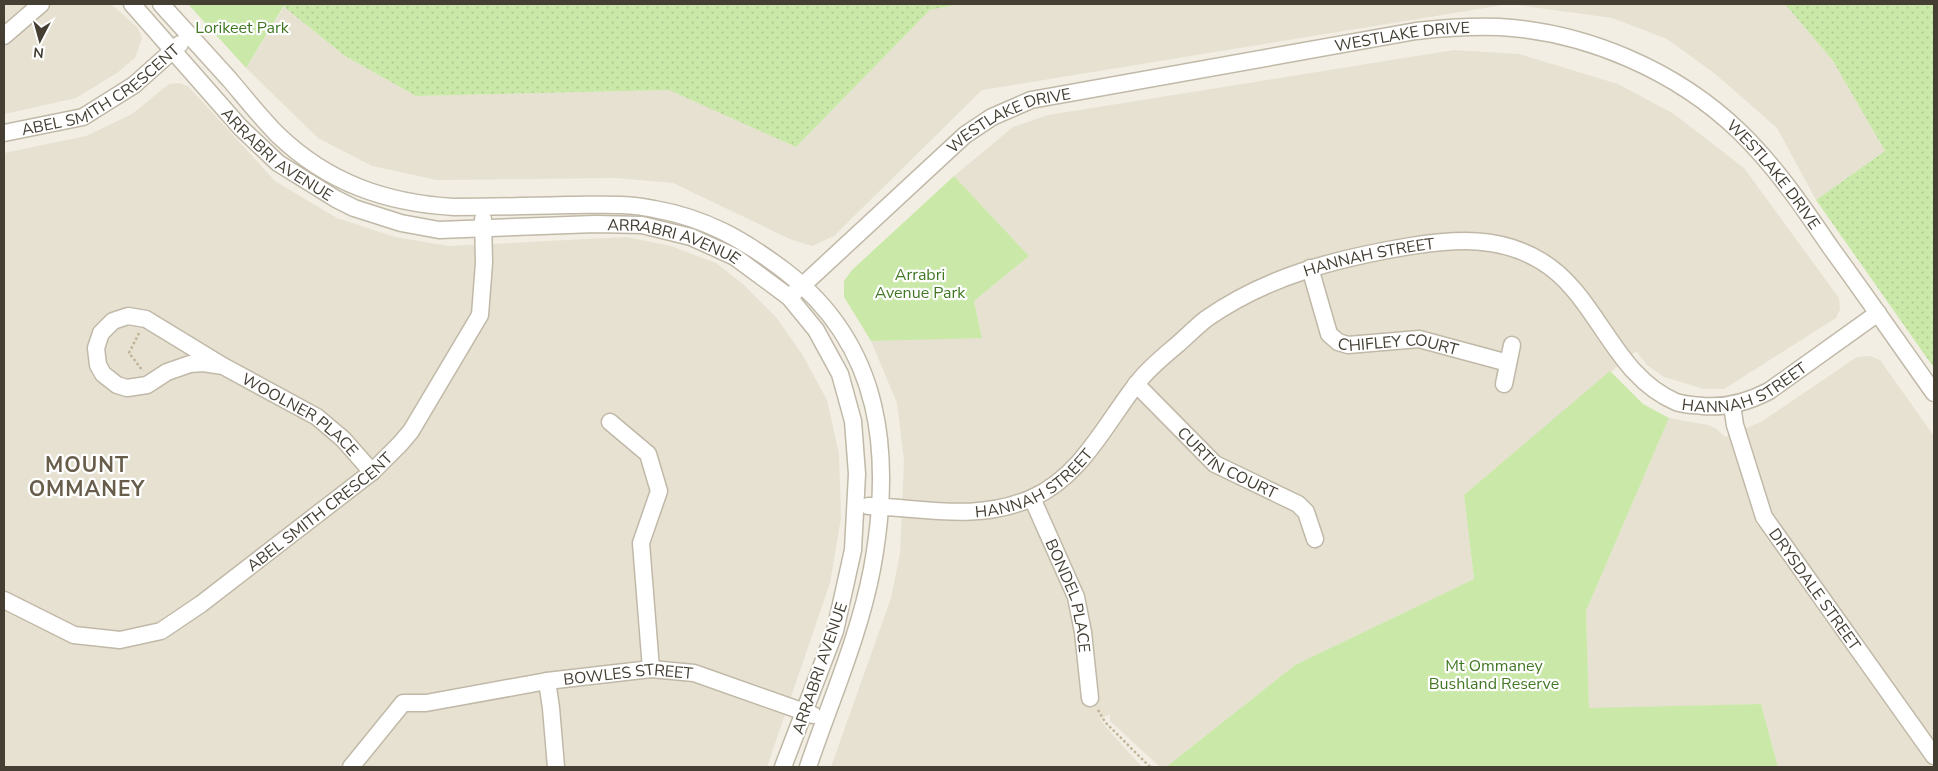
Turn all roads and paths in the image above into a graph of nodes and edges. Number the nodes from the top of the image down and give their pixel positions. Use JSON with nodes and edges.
{"nodes":[{"id":1,"x":42,"y":4,"type":"edge"},
{"id":2,"x":132,"y":4,"type":"edge"},
{"id":3,"x":161,"y":4,"type":"edge"},
{"id":4,"x":189,"y":35,"type":"junction"},
{"id":5,"x":4,"y":36,"type":"edge"},
{"id":6,"x":172,"y":50,"type":"junction"},
{"id":7,"x":4,"y":133,"type":"edge"},
{"id":8,"x":483,"y":207,"type":"junction"},
{"id":9,"x":484,"y":229,"type":"junction"},
{"id":10,"x":1310,"y":268,"type":"junction"},
{"id":11,"x":804,"y":285,"type":"junction"},
{"id":12,"x":789,"y":297,"type":"junction"},
{"id":13,"x":1878,"y":313,"type":"junction"},
{"id":14,"x":146,"y":319,"type":"junction"},
{"id":15,"x":1512,"y":345,"type":"dead end"},
{"id":16,"x":1508,"y":363,"type":"junction"},
{"id":17,"x":223,"y":366,"type":"junction"},
{"id":18,"x":151,"y":383,"type":"junction"},
{"id":19,"x":1136,"y":384,"type":"junction"},
{"id":20,"x":1504,"y":384,"type":"dead end"},
{"id":21,"x":1934,"y":393,"type":"edge"},
{"id":22,"x":1732,"y":406,"type":"junction"},
{"id":23,"x":610,"y":422,"type":"dead end"},
{"id":24,"x":372,"y":472,"type":"junction"},
{"id":25,"x":1032,"y":498,"type":"junction"},
{"id":26,"x":856,"y":506,"type":"junction"},
{"id":27,"x":879,"y":506,"type":"junction"},
{"id":28,"x":1315,"y":539,"type":"dead end"},
{"id":29,"x":4,"y":600,"type":"edge"},
{"id":30,"x":651,"y":669,"type":"junction"},
{"id":31,"x":547,"y":680,"type":"junction"},
{"id":32,"x":1090,"y":698,"type":"joint"},
{"id":33,"x":804,"y":712,"type":"junction"},
{"id":34,"x":824,"y":719,"type":"junction"},
{"id":35,"x":1934,"y":756,"type":"edge"},
{"id":36,"x":351,"y":767,"type":"edge"},
{"id":37,"x":556,"y":767,"type":"edge"},
{"id":38,"x":783,"y":767,"type":"edge"},
{"id":39,"x":808,"y":767,"type":"edge"},
{"id":40,"x":1150,"y":767,"type":"edge"}],
"edges":[{"from":1,"to":5,"type":"street"},
{"from":2,"to":6,"type":"street","name":"ARRABRI AVENUE"},
{"from":3,"to":4,"type":"street","name":"ARRABRI AVENUE"},
{"from":4,"to":6,"type":"street","name":"ABEL SMITH CRESCENT"},
{"from":4,"to":8,"type":"street","name":"ARRABRI AVENUE"},
{"from":6,"to":7,"type":"street","name":"ABEL SMITH CRESCENT"},
{"from":6,"to":9,"type":"street","name":"ARRABRI AVENUE"},
{"from":8,"to":9,"type":"street","name":"ABEL SMITH CRESCENT"},
{"from":8,"to":11,"type":"street","name":"ARRABRI AVENUE"},
{"from":9,"to":12,"type":"street","name":"ARRABRI AVENUE"},
{"from":9,"to":24,"type":"street","name":"ABEL SMITH CRESCENT"},
{"from":10,"to":16,"type":"street","name":"CHIFLEY COURT"},
{"from":10,"to":19,"type":"street","name":"HANNAH STREET"},
{"from":10,"to":22,"type":"street","name":"HANNAH STREET"},
{"from":11,"to":12,"type":"street","name":"WESTLAKE DRIVE"},
{"from":11,"to":13,"type":"street","name":"WESTLAKE DRIVE"},
{"from":11,"to":27,"type":"street","name":"ARRABRI AVENUE"},
{"from":12,"to":26,"type":"street","name":"ARRABRI AVENUE"},
{"from":13,"to":21,"type":"street","name":"WESTLAKE DRIVE"},
{"from":13,"to":22,"type":"street","name":"HANNAH STREET"},
{"from":14,"to":17,"type":"street","name":"WOOLNER PLACE"},
{"from":14,"to":18,"type":"path"},
{"from":14,"to":18,"type":"street","name":"WOOLNER PLACE"},
{"from":15,"to":16,"type":"street"},
{"from":16,"to":20,"type":"street"},
{"from":17,"to":18,"type":"street","name":"WOOLNER PLACE"},
{"from":17,"to":24,"type":"street","name":"WOOLNER PLACE"},
{"from":19,"to":25,"type":"street","name":"HANNAH STREET"},
{"from":19,"to":28,"type":"street","name":"CURTIN COURT"},
{"from":22,"to":35,"type":"street","name":"DRYSDALE STREET"},
{"from":23,"to":30,"type":"street"},
{"from":24,"to":29,"type":"street","name":"ABEL SMITH CRESCENT"},
{"from":25,"to":27,"type":"street","name":"HANNAH STREET"},
{"from":25,"to":32,"type":"street","name":"BONDEL PLACE"},
{"from":26,"to":27,"type":"street","name":"HANNAH STREET"},
{"from":26,"to":33,"type":"street","name":"ARRABRI AVENUE"},
{"from":27,"to":34,"type":"street","name":"ARRABRI AVENUE"},
{"from":30,"to":31,"type":"street","name":"BOWLES STREET"},
{"from":30,"to":33,"type":"street","name":"BOWLES STREET"},
{"from":31,"to":36,"type":"street","name":"BOWLES STREET"},
{"from":31,"to":37,"type":"street"},
{"from":32,"to":40,"type":"path"},
{"from":33,"to":34,"type":"street","name":"BOWLES STREET"},
{"from":33,"to":38,"type":"street","name":"ARRABRI AVENUE"},
{"from":34,"to":39,"type":"street","name":"ARRABRI AVENUE"}]}
